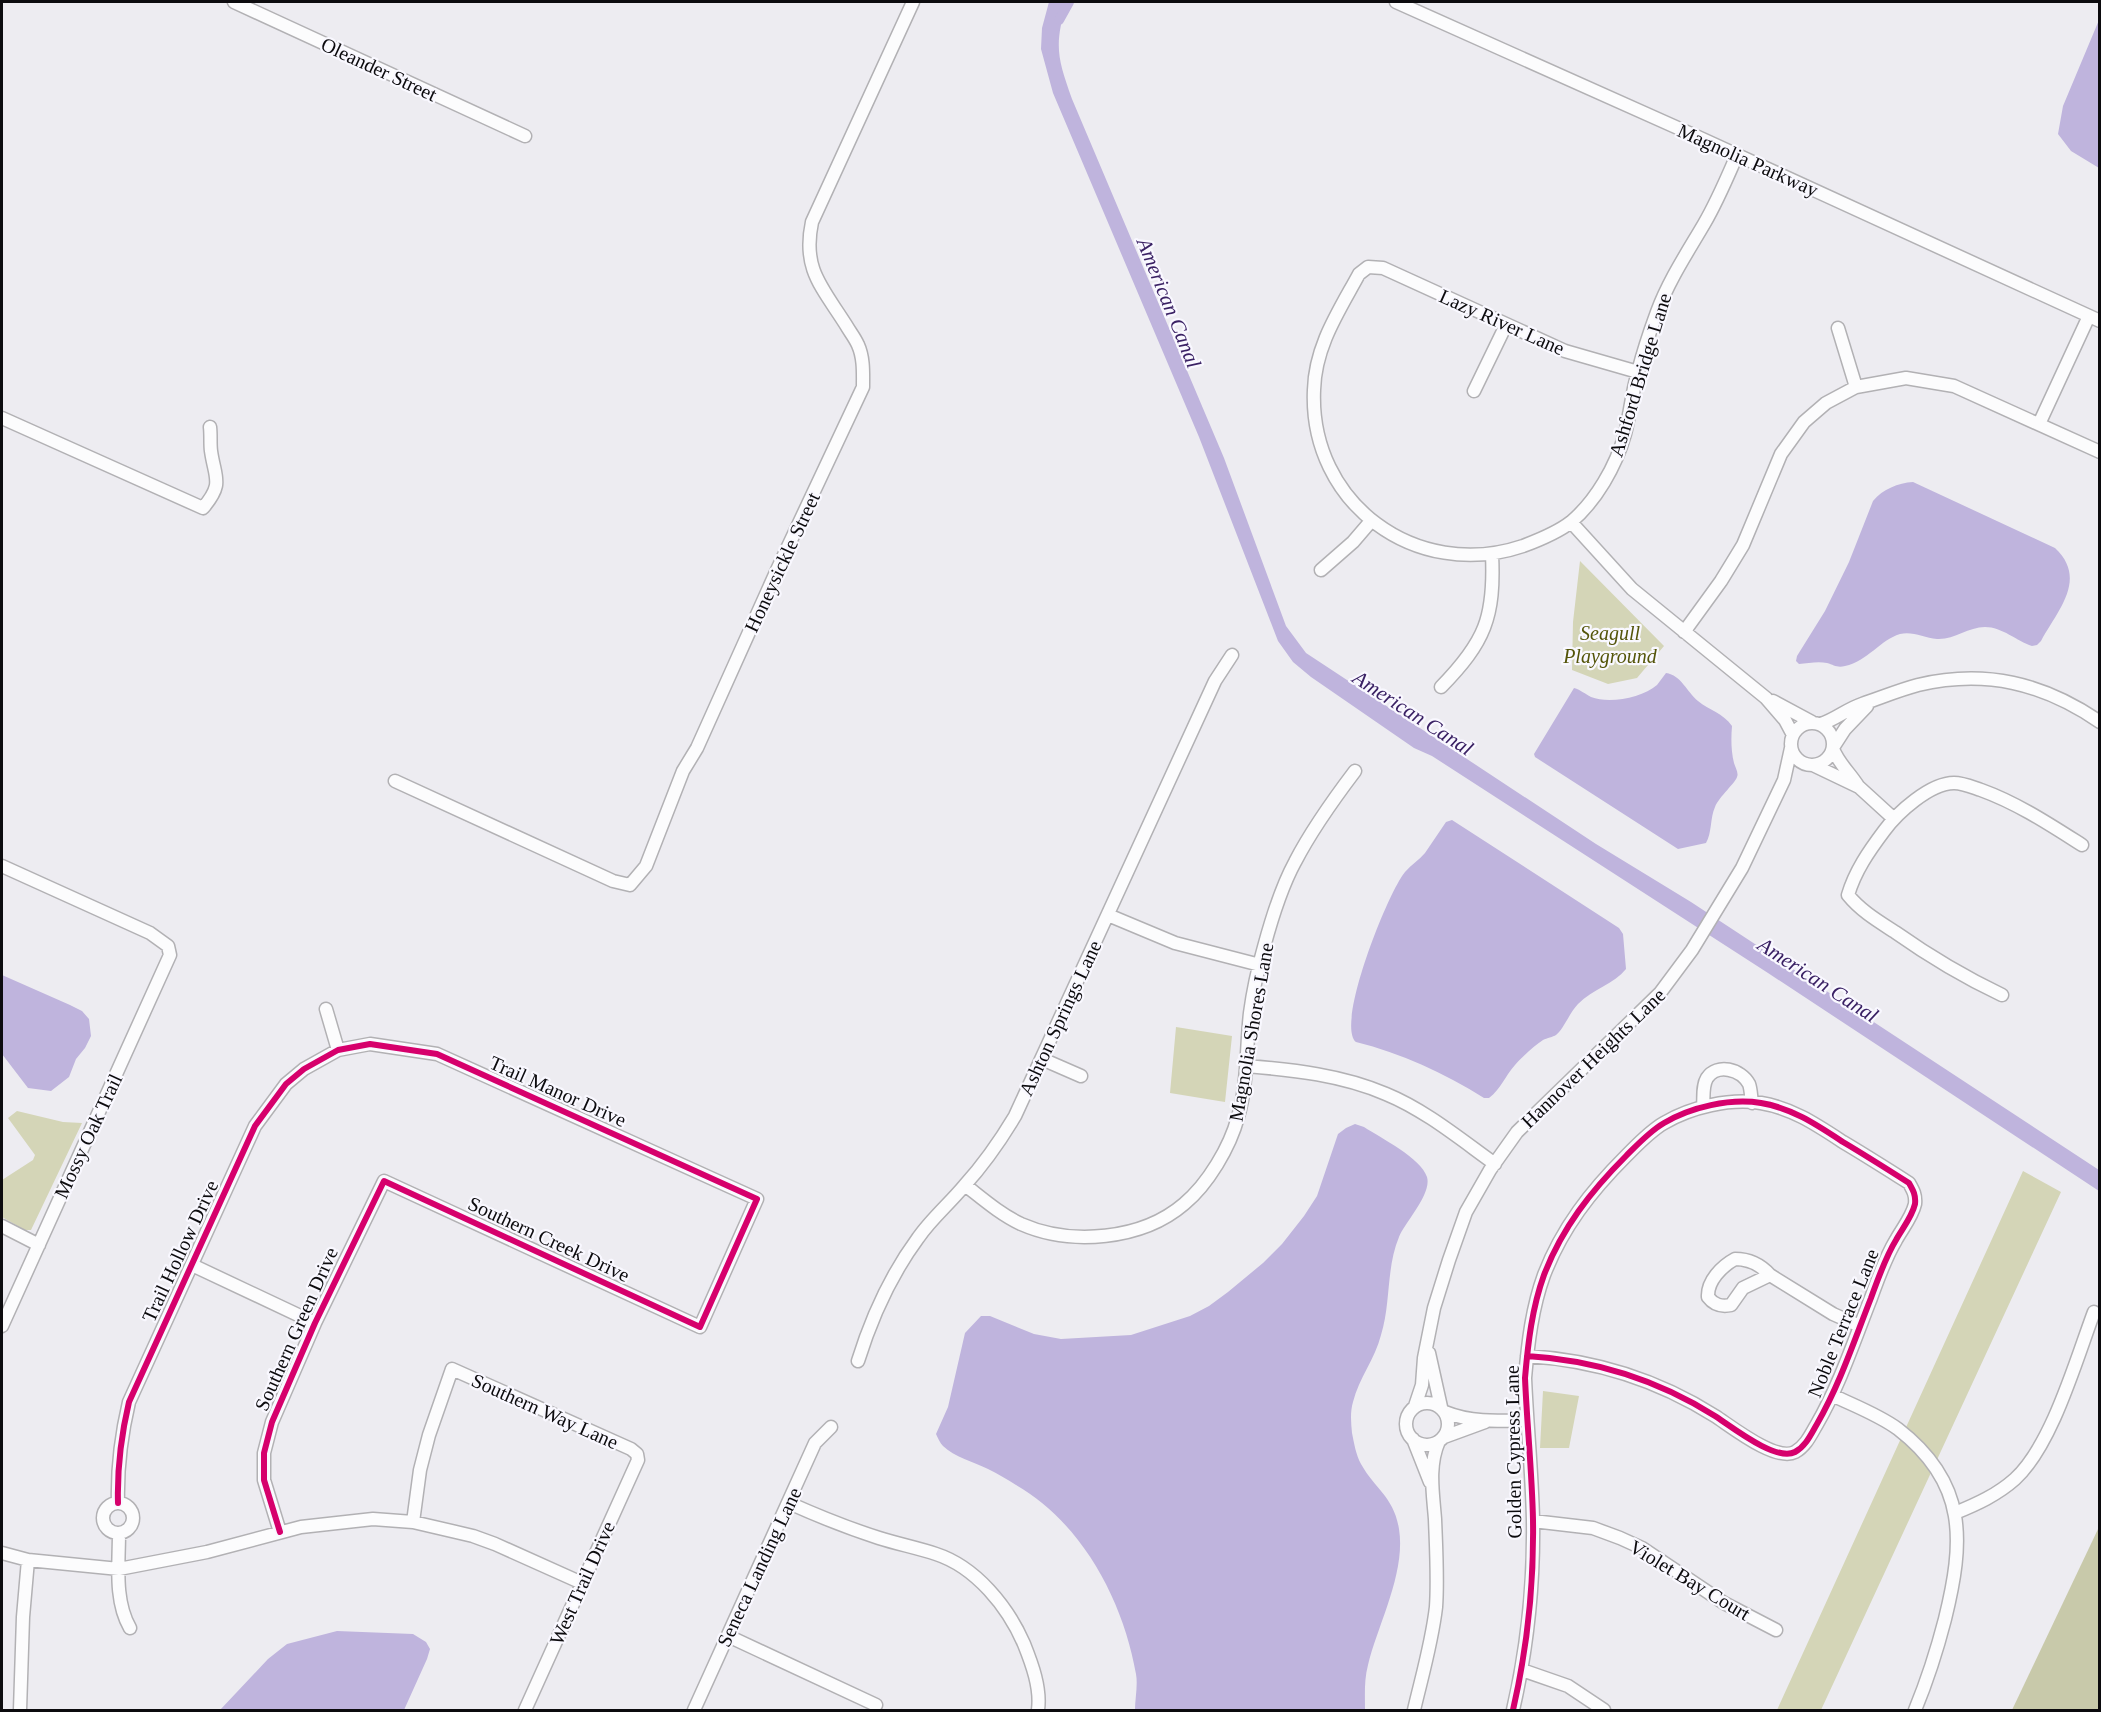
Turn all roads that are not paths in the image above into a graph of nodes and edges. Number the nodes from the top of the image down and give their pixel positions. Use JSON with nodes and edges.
{"nodes":[{"id":1,"x":234,"y":2,"type":"edge"},
{"id":2,"x":913,"y":2,"type":"edge"},
{"id":3,"x":1396,"y":2,"type":"edge"},
{"id":4,"x":525,"y":136,"type":"dead end"},
{"id":5,"x":1737,"y":154,"type":"junction"},
{"id":6,"x":1368,"y":267,"type":"joint"},
{"id":7,"x":2094,"y":318,"type":"edge"},
{"id":8,"x":1506,"y":325,"type":"junction"},
{"id":9,"x":1838,"y":328,"type":"dead end"},
{"id":10,"x":1638,"y":372,"type":"junction"},
{"id":11,"x":1856,"y":387,"type":"junction"},
{"id":12,"x":1474,"y":391,"type":"dead end"},
{"id":13,"x":2,"y":418,"type":"edge"},
{"id":14,"x":2039,"y":424,"type":"junction"},
{"id":15,"x":210,"y":427,"type":"dead end"},
{"id":16,"x":2100,"y":452,"type":"edge"},
{"id":17,"x":1371,"y":521,"type":"junction"},
{"id":18,"x":1571,"y":522,"type":"junction"},
{"id":19,"x":1492,"y":554,"type":"junction"},
{"id":20,"x":1322,"y":570,"type":"dead end"},
{"id":21,"x":1684,"y":632,"type":"junction"},
{"id":22,"x":1232,"y":655,"type":"dead end"},
{"id":23,"x":1441,"y":687,"type":"dead end"},
{"id":24,"x":1766,"y":698,"type":"junction"},
{"id":25,"x":1872,"y":701,"type":"junction"},
{"id":26,"x":2100,"y":722,"type":"edge"},
{"id":27,"x":1817,"y":723,"type":"junction"},
{"id":28,"x":1793,"y":735,"type":"junction"},
{"id":29,"x":1834,"y":747,"type":"junction"},
{"id":30,"x":1791,"y":748,"type":"junction"},
{"id":31,"x":1810,"y":765,"type":"junction"},
{"id":32,"x":1355,"y":771,"type":"dead end"},
{"id":33,"x":1784,"y":780,"type":"junction"},
{"id":34,"x":395,"y":781,"type":"dead end"},
{"id":35,"x":1859,"y":787,"type":"junction"},
{"id":36,"x":1893,"y":818,"type":"junction"},
{"id":37,"x":2082,"y":845,"type":"dead end"},
{"id":38,"x":2,"y":866,"type":"edge"},
{"id":39,"x":1108,"y":915,"type":"junction"},
{"id":40,"x":1260,"y":965,"type":"junction"},
{"id":41,"x":2002,"y":995,"type":"dead end"},
{"id":42,"x":326,"y":1009,"type":"dead end"},
{"id":43,"x":338,"y":1050,"type":"junction"},
{"id":44,"x":1042,"y":1059,"type":"junction"},
{"id":45,"x":1247,"y":1066,"type":"junction"},
{"id":46,"x":1082,"y":1076,"type":"dead end"},
{"id":47,"x":1752,"y":1103,"type":"junction"},
{"id":48,"x":1703,"y":1107,"type":"junction"},
{"id":49,"x":1494,"y":1164,"type":"junction"},
{"id":50,"x":384,"y":1181,"type":"joint"},
{"id":51,"x":965,"y":1185,"type":"junction"},
{"id":52,"x":1915,"y":1194,"type":"joint"},
{"id":53,"x":2,"y":1226,"type":"edge"},
{"id":54,"x":39,"y":1245,"type":"junction"},
{"id":55,"x":192,"y":1265,"type":"junction"},
{"id":56,"x":1770,"y":1275,"type":"junction"},
{"id":57,"x":2094,"y":1312,"type":"dead end"},
{"id":58,"x":315,"y":1323,"type":"junction"},
{"id":59,"x":2,"y":1326,"type":"edge"},
{"id":60,"x":1860,"y":1326,"type":"junction"},
{"id":61,"x":700,"y":1327,"type":"joint"},
{"id":62,"x":1428,"y":1346,"type":"junction"},
{"id":63,"x":1527,"y":1356,"type":"junction"},
{"id":64,"x":858,"y":1361,"type":"dead end"},
{"id":65,"x":1834,"y":1396,"type":"junction"},
{"id":66,"x":1415,"y":1406,"type":"junction"},
{"id":67,"x":1443,"y":1410,"type":"junction"},
{"id":68,"x":1527,"y":1420,"type":"junction"},
{"id":69,"x":1486,"y":1421,"type":"junction"},
{"id":70,"x":831,"y":1427,"type":"dead end"},
{"id":71,"x":1413,"y":1439,"type":"junction"},
{"id":72,"x":1442,"y":1439,"type":"junction"},
{"id":73,"x":637,"y":1454,"type":"joint"},
{"id":74,"x":1432,"y":1488,"type":"junction"},
{"id":75,"x":118,"y":1503,"type":"junction"},
{"id":76,"x":789,"y":1503,"type":"junction"},
{"id":77,"x":1955,"y":1513,"type":"junction"},
{"id":78,"x":1533,"y":1521,"type":"junction"},
{"id":79,"x":413,"y":1522,"type":"junction"},
{"id":80,"x":280,"y":1532,"type":"junction"},
{"id":81,"x":119,"y":1533,"type":"junction"},
{"id":82,"x":2,"y":1553,"type":"edge"},
{"id":83,"x":28,"y":1560,"type":"junction"},
{"id":84,"x":119,"y":1569,"type":"junction"},
{"id":85,"x":582,"y":1583,"type":"junction"},
{"id":86,"x":130,"y":1628,"type":"dead end"},
{"id":87,"x":1776,"y":1630,"type":"dead end"},
{"id":88,"x":728,"y":1636,"type":"junction"},
{"id":89,"x":1522,"y":1670,"type":"junction"},
{"id":90,"x":876,"y":1705,"type":"dead end"},
{"id":91,"x":20,"y":1710,"type":"edge"},
{"id":92,"x":525,"y":1710,"type":"edge"},
{"id":93,"x":694,"y":1710,"type":"edge"},
{"id":94,"x":1038,"y":1710,"type":"edge"},
{"id":95,"x":1414,"y":1710,"type":"edge"},
{"id":96,"x":1513,"y":1710,"type":"edge"},
{"id":97,"x":1604,"y":1710,"type":"edge"},
{"id":98,"x":1915,"y":1710,"type":"edge"}],
"edges":[{"from":1,"to":4,"type":"street","name":"Oleander Street"},
{"from":2,"to":34,"type":"street","name":"Honeysickle Street"},
{"from":3,"to":5,"type":"street","name":"Magnolia Parkway"},
{"from":5,"to":7,"type":"street","name":"Magnolia Parkway"},
{"from":5,"to":10,"type":"street","name":"Ashford Bridge Lane"},
{"from":6,"to":8,"type":"street","name":"Lazy River Lane"},
{"from":6,"to":17,"type":"street","name":"Ashford Bridge Lane"},
{"from":7,"to":14,"type":"street"},
{"from":8,"to":10,"type":"street","name":"Lazy River Lane"},
{"from":8,"to":12,"type":"street"},
{"from":9,"to":11,"type":"street"},
{"from":10,"to":18,"type":"street","name":"Ashford Bridge Lane"},
{"from":11,"to":14,"type":"street"},
{"from":11,"to":21,"type":"street"},
{"from":13,"to":15,"type":"street"},
{"from":14,"to":16,"type":"street"},
{"from":17,"to":19,"type":"street","name":"Ashford Bridge Lane"},
{"from":17,"to":20,"type":"street"},
{"from":18,"to":19,"type":"street","name":"Ashford Bridge Lane"},
{"from":18,"to":21,"type":"street"},
{"from":19,"to":23,"type":"street"},
{"from":21,"to":24,"type":"street"},
{"from":22,"to":39,"type":"street","name":"Ashton Springs Lane"},
{"from":24,"to":27,"type":"street"},
{"from":24,"to":28,"type":"street"},
{"from":25,"to":26,"type":"street"},
{"from":25,"to":27,"type":"street"},
{"from":25,"to":29,"type":"street"},
{"from":27,"to":28,"type":"street"},
{"from":27,"to":29,"type":"street"},
{"from":28,"to":30,"type":"street"},
{"from":29,"to":31,"type":"street"},
{"from":29,"to":35,"type":"street"},
{"from":30,"to":31,"type":"street"},
{"from":30,"to":33,"type":"street","name":"Hannover Heights Lane"},
{"from":31,"to":33,"type":"street","name":"Hannover Heights Lane"},
{"from":31,"to":35,"type":"street"},
{"from":32,"to":40,"type":"street","name":"Magnolia Shores Lane"},
{"from":33,"to":49,"type":"street","name":"Hannover Heights Lane"},
{"from":35,"to":36,"type":"street"},
{"from":36,"to":37,"type":"street"},
{"from":36,"to":41,"type":"street"},
{"from":38,"to":54,"type":"street","name":"Mossy Oak Trail"},
{"from":39,"to":40,"type":"street"},
{"from":39,"to":44,"type":"street","name":"Ashton Springs Lane"},
{"from":40,"to":45,"type":"street","name":"Magnolia Shores Lane"},
{"from":42,"to":43,"type":"street"},
{"from":43,"to":55,"type":"street","name":"Trail Hollow Drive"},
{"from":43,"to":61,"type":"street","name":"Trail Manor Drive"},
{"from":44,"to":46,"type":"street"},
{"from":44,"to":51,"type":"street","name":"Ashton Springs Lane"},
{"from":45,"to":49,"type":"street"},
{"from":45,"to":51,"type":"street","name":"Magnolia Shores Lane"},
{"from":47,"to":48,"type":"street","name":"Golden Cypress Lane"},
{"from":47,"to":48,"type":"street"},
{"from":47,"to":52,"type":"street","name":"Golden Cypress Lane"},
{"from":48,"to":63,"type":"street","name":"Golden Cypress Lane"},
{"from":49,"to":62,"type":"street","name":"Hannover Heights Lane"},
{"from":50,"to":58,"type":"street","name":"Southern Green Drive"},
{"from":50,"to":61,"type":"street","name":"Southern Creek Drive"},
{"from":51,"to":64,"type":"street","name":"Ashton Springs Lane"},
{"from":52,"to":60,"type":"street","name":"Noble Terrace Lane"},
{"from":53,"to":54,"type":"street"},
{"from":54,"to":59,"type":"street","name":"Mossy Oak Trail"},
{"from":55,"to":58,"type":"street"},
{"from":55,"to":75,"type":"street","name":"Trail Hollow Drive"},
{"from":56,"to":56,"type":"street"},
{"from":56,"to":60,"type":"street"},
{"from":57,"to":77,"type":"street"},
{"from":58,"to":80,"type":"street","name":"Southern Green Drive"},
{"from":60,"to":65,"type":"street","name":"Noble Terrace Lane"},
{"from":62,"to":66,"type":"street","name":"Hannover Heights Lane"},
{"from":62,"to":67,"type":"street","name":"Hannover Heights Lane"},
{"from":63,"to":65,"type":"street","name":"Noble Terrace Lane"},
{"from":63,"to":68,"type":"street","name":"Golden Cypress Lane"},
{"from":65,"to":77,"type":"street"},
{"from":66,"to":67,"type":"street"},
{"from":66,"to":71,"type":"street","name":"Hannover Heights Lane"},
{"from":67,"to":69,"type":"street"},
{"from":67,"to":72,"type":"street","name":"Hannover Heights Lane"},
{"from":68,"to":69,"type":"street"},
{"from":68,"to":78,"type":"street","name":"Golden Cypress Lane"},
{"from":69,"to":72,"type":"street"},
{"from":70,"to":76,"type":"street","name":"Seneca Landing Lane"},
{"from":71,"to":72,"type":"street"},
{"from":71,"to":74,"type":"street","name":"Hannover Heights Lane"},
{"from":72,"to":74,"type":"street","name":"Hannover Heights Lane"},
{"from":73,"to":79,"type":"street","name":"Southern Way Lane"},
{"from":73,"to":85,"type":"street","name":"West Trail Drive"},
{"from":74,"to":95,"type":"street","name":"Hannover Heights Lane"},
{"from":75,"to":81,"type":"street","name":"Trail Hollow Drive"},
{"from":75,"to":81,"type":"street"},
{"from":76,"to":88,"type":"street","name":"Seneca Landing Lane"},
{"from":76,"to":94,"type":"street"},
{"from":77,"to":98,"type":"street"},
{"from":78,"to":87,"type":"street","name":"Violet Bay Court"},
{"from":78,"to":89,"type":"street","name":"Golden Cypress Lane"},
{"from":79,"to":80,"type":"street"},
{"from":79,"to":85,"type":"street"},
{"from":80,"to":84,"type":"street"},
{"from":81,"to":84,"type":"street","name":"Trail Hollow Drive"},
{"from":82,"to":83,"type":"street"},
{"from":83,"to":84,"type":"street"},
{"from":83,"to":91,"type":"street"},
{"from":84,"to":86,"type":"street","name":"Trail Hollow Drive"},
{"from":85,"to":92,"type":"street","name":"West Trail Drive"},
{"from":88,"to":90,"type":"street"},
{"from":88,"to":93,"type":"street","name":"Seneca Landing Lane"},
{"from":89,"to":96,"type":"street","name":"Golden Cypress Lane"},
{"from":89,"to":97,"type":"street"}]}
